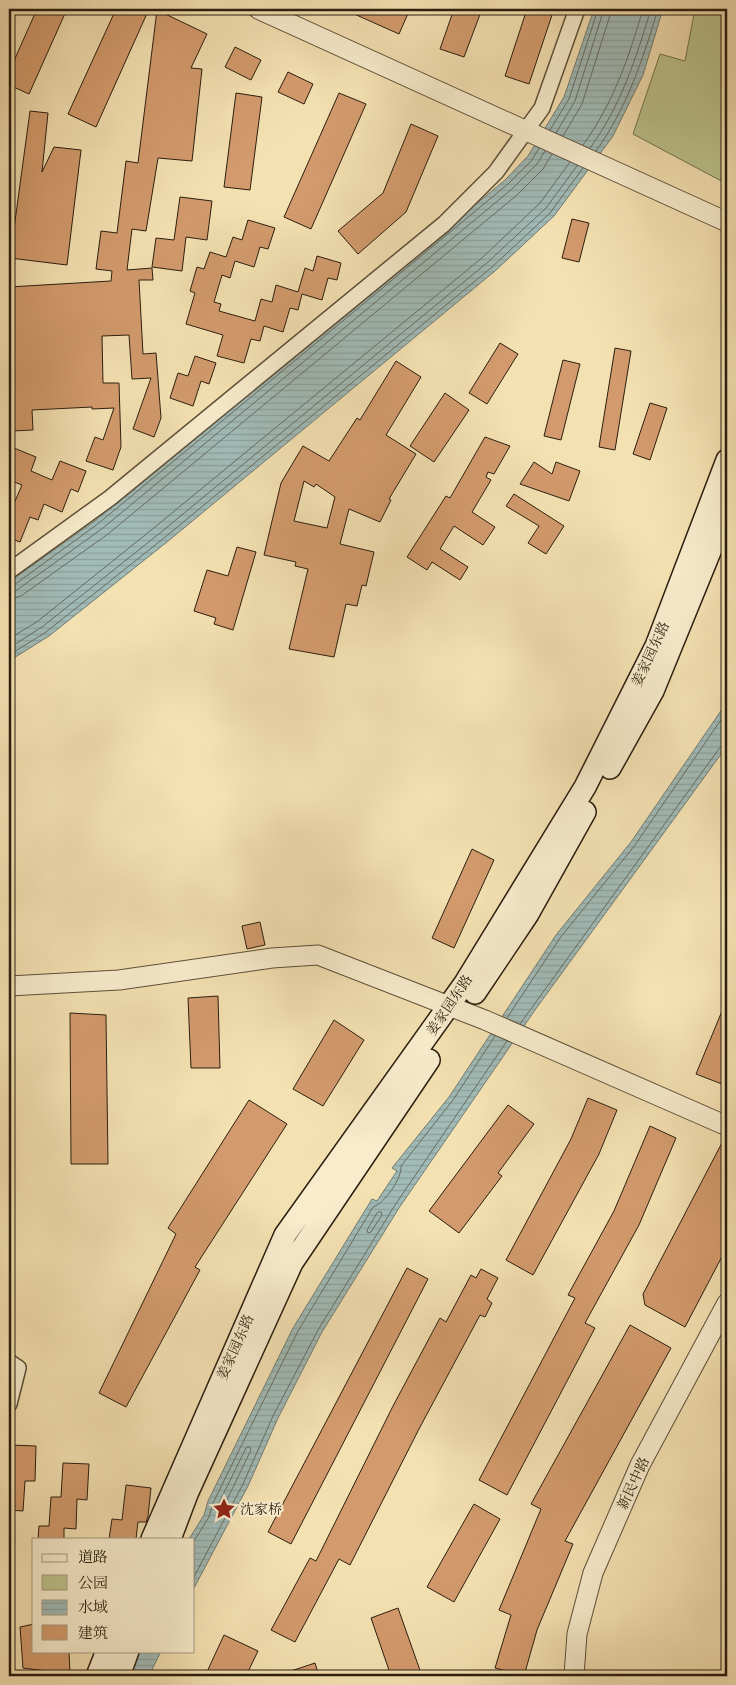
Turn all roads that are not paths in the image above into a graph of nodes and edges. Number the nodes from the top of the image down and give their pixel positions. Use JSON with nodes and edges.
{"nodes":[{"id":1,"x":258,"y":9,"type":"edge"},
{"id":2,"x":577,"y":9,"type":"edge"},
{"id":3,"x":532,"y":135,"type":"junction"},
{"id":4,"x":727,"y":222,"type":"edge"},
{"id":5,"x":727,"y":460,"type":"edge"},
{"id":6,"x":727,"y":510,"type":"edge"},
{"id":7,"x":9,"y":571,"type":"edge"},
{"id":8,"x":9,"y":986,"type":"edge"},
{"id":9,"x":456,"y":1009,"type":"junction"},
{"id":10,"x":727,"y":1126,"type":"edge"},
{"id":11,"x":727,"y":1303,"type":"edge"},
{"id":12,"x":9,"y":1362,"type":"edge"},
{"id":13,"x":9,"y":1404,"type":"edge"},
{"id":14,"x":152,"y":1538,"type":"edge"},
{"id":15,"x":170,"y":1538,"type":"edge"},
{"id":16,"x":107,"y":1652,"type":"edge"},
{"id":17,"x":128,"y":1652,"type":"edge"},
{"id":18,"x":97,"y":1676,"type":"edge"},
{"id":19,"x":119,"y":1676,"type":"edge"},
{"id":20,"x":574,"y":1676,"type":"edge"}],
"edges":[{"from":1,"to":3,"type":"street"},
{"from":2,"to":3,"type":"street"},
{"from":3,"to":4,"type":"street"},
{"from":3,"to":7,"type":"street"},
{"from":5,"to":9,"type":"main road","name":"姜家园东路"},
{"from":6,"to":9,"type":"main road","name":"姜家园东路"},
{"from":8,"to":9,"type":"street"},
{"from":9,"to":10,"type":"street"},
{"from":9,"to":14,"type":"main road","name":"姜家园东路"},
{"from":9,"to":15,"type":"main road","name":"姜家园东路"},
{"from":11,"to":20,"type":"street","name":"新民中路"},
{"from":12,"to":13,"type":"street"},
{"from":16,"to":18,"type":"main road"},
{"from":17,"to":19,"type":"main road"}]}
